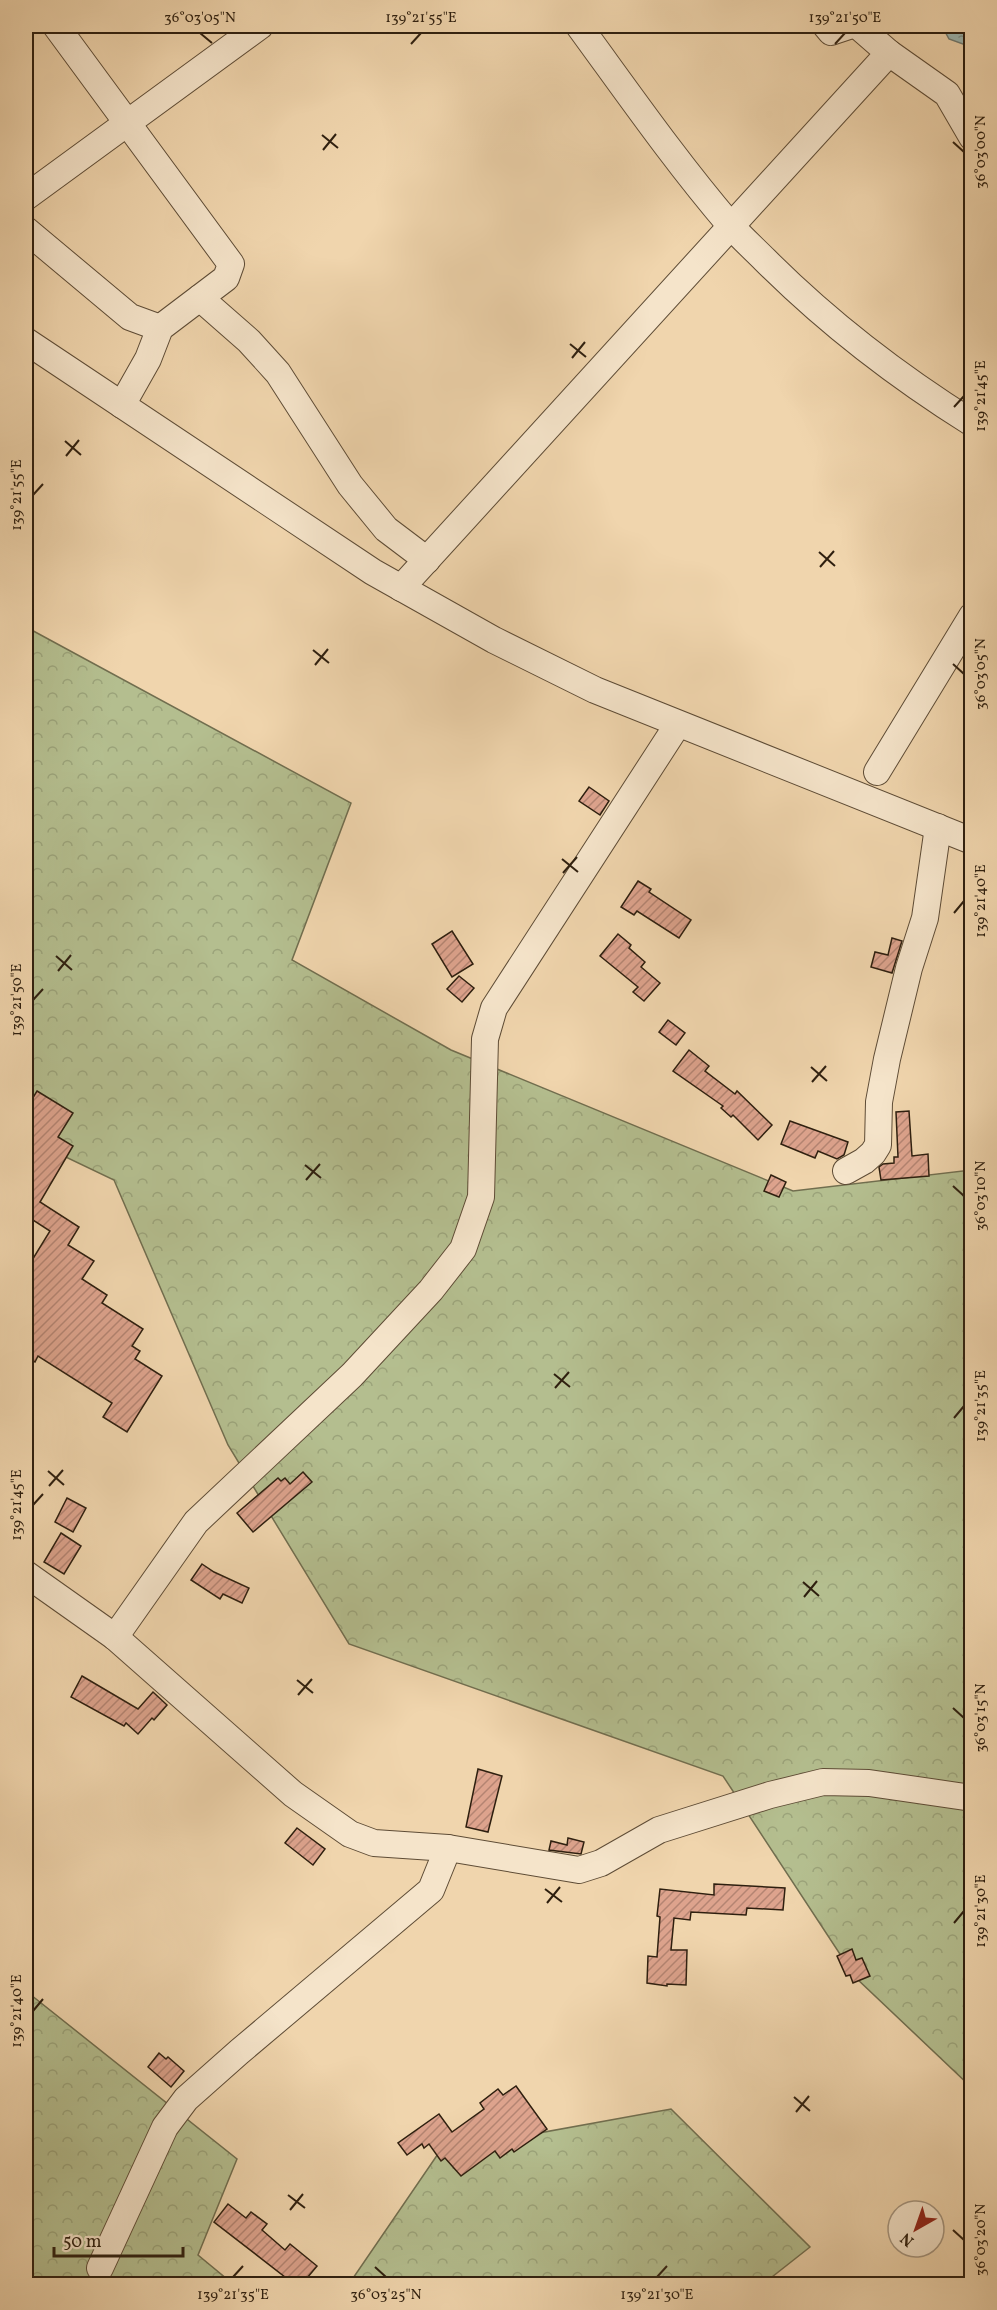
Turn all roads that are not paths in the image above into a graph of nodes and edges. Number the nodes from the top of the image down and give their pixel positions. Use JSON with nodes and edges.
{"nodes":[{"id":1,"x":56,"y":26,"type":"edge"},
{"id":2,"x":260,"y":26,"type":"edge"},
{"id":3,"x":579,"y":26,"type":"edge"},
{"id":4,"x":826,"y":26,"type":"edge"},
{"id":5,"x":849,"y":26,"type":"edge"},
{"id":6,"x":858,"y":26,"type":"edge"},
{"id":7,"x":889,"y":53,"type":"junction"},
{"id":8,"x":127,"y":123,"type":"junction"},
{"id":9,"x":972,"y":137,"type":"edge"},
{"id":10,"x":26,"y":197,"type":"edge"},
{"id":11,"x":731,"y":226,"type":"junction"},
{"id":12,"x":26,"y":230,"type":"edge"},
{"id":13,"x":200,"y":298,"type":"junction"},
{"id":14,"x":160,"y":328,"type":"junction"},
{"id":15,"x":26,"y":342,"type":"edge"},
{"id":16,"x":122,"y":405,"type":"junction"},
{"id":17,"x":972,"y":423,"type":"edge"},
{"id":18,"x":427,"y":560,"type":"junction"},
{"id":19,"x":401,"y":588,"type":"junction"},
{"id":20,"x":972,"y":616,"type":"edge"},
{"id":21,"x":678,"y":724,"type":"junction"},
{"id":22,"x":876,"y":772,"type":"dead end"},
{"id":23,"x":938,"y":827,"type":"junction"},
{"id":24,"x":972,"y":841,"type":"edge"},
{"id":25,"x":846,"y":1171,"type":"dead end"},
{"id":26,"x":26,"y":1574,"type":"edge"},
{"id":27,"x":115,"y":1637,"type":"junction"},
{"id":28,"x":972,"y":1798,"type":"edge"},
{"id":29,"x":448,"y":1848,"type":"junction"},
{"id":30,"x":100,"y":2268,"type":"dead end"}],
"edges":[{"from":1,"to":8,"type":"street"},
{"from":2,"to":8,"type":"street"},
{"from":3,"to":11,"type":"street"},
{"from":4,"to":5,"type":"street"},
{"from":6,"to":7,"type":"street"},
{"from":7,"to":9,"type":"street"},
{"from":7,"to":11,"type":"street"},
{"from":8,"to":10,"type":"street"},
{"from":8,"to":13,"type":"street"},
{"from":11,"to":17,"type":"street"},
{"from":11,"to":18,"type":"street"},
{"from":12,"to":14,"type":"street"},
{"from":13,"to":14,"type":"street"},
{"from":13,"to":18,"type":"street"},
{"from":14,"to":16,"type":"street"},
{"from":15,"to":16,"type":"street"},
{"from":16,"to":19,"type":"street"},
{"from":18,"to":19,"type":"street"},
{"from":19,"to":21,"type":"street"},
{"from":20,"to":22,"type":"street"},
{"from":21,"to":23,"type":"street"},
{"from":21,"to":27,"type":"street"},
{"from":23,"to":24,"type":"street"},
{"from":23,"to":25,"type":"street"},
{"from":26,"to":27,"type":"street"},
{"from":27,"to":29,"type":"street"},
{"from":28,"to":29,"type":"street"},
{"from":29,"to":30,"type":"street"}]}
